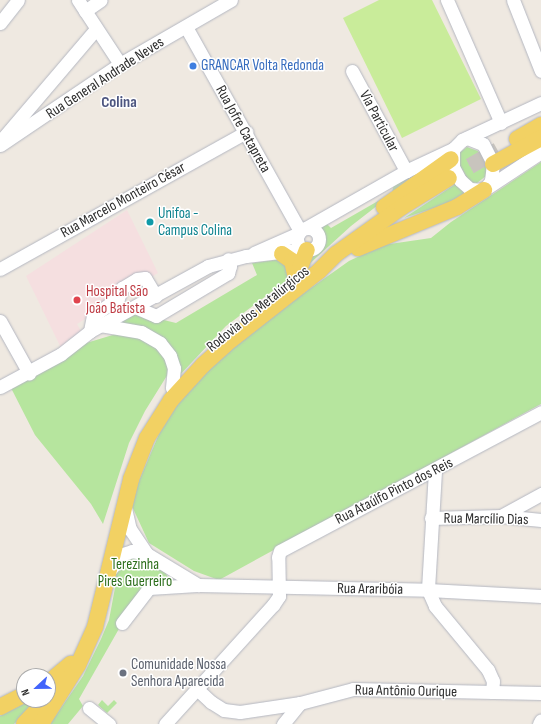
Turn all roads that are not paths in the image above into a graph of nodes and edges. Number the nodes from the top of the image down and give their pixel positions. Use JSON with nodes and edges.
{"nodes":[{"id":1,"x":18,"y":0,"type":"edge"},
{"id":2,"x":101,"y":0,"type":"edge"},
{"id":3,"x":231,"y":0,"type":"edge"},
{"id":4,"x":447,"y":0,"type":"edge"},
{"id":5,"x":513,"y":0,"type":"edge"},
{"id":6,"x":82,"y":5,"type":"edge"},
{"id":7,"x":0,"y":23,"type":"edge"},
{"id":8,"x":186,"y":27,"type":"junction"},
{"id":9,"x":96,"y":29,"type":"junction"},
{"id":10,"x":120,"y":64,"type":"junction"},
{"id":11,"x":352,"y":71,"type":"dead end"},
{"id":12,"x":541,"y":71,"type":"edge"},
{"id":13,"x":541,"y":103,"type":"edge"},
{"id":14,"x":501,"y":123,"type":"junction"},
{"id":15,"x":541,"y":125,"type":"edge"},
{"id":16,"x":246,"y":132,"type":"junction"},
{"id":17,"x":467,"y":138,"type":"junction"},
{"id":18,"x":541,"y":138,"type":"edge"},
{"id":19,"x":0,"y":144,"type":"edge"},
{"id":20,"x":541,"y":152,"type":"edge"},
{"id":21,"x":452,"y":154,"type":"junction"},
{"id":22,"x":495,"y":161,"type":"junction"},
{"id":23,"x":517,"y":166,"type":"junction"},
{"id":24,"x":406,"y":171,"type":"junction"},
{"id":25,"x":449,"y":178,"type":"tunnel mouth"},
{"id":26,"x":486,"y":189,"type":"junction"},
{"id":27,"x":302,"y":231,"type":"junction"},
{"id":28,"x":282,"y":254,"type":"junction"},
{"id":29,"x":246,"y":256,"type":"junction"},
{"id":30,"x":228,"y":259,"type":"junction"},
{"id":31,"x":311,"y":259,"type":"junction"},
{"id":32,"x":0,"y":268,"type":"edge"},
{"id":33,"x":296,"y":278,"type":"junction"},
{"id":34,"x":156,"y":296,"type":"junction"},
{"id":35,"x":136,"y":307,"type":"junction"},
{"id":36,"x":0,"y":321,"type":"edge"},
{"id":37,"x":95,"y":328,"type":"junction"},
{"id":38,"x":29,"y":373,"type":"junction"},
{"id":39,"x":0,"y":387,"type":"edge"},
{"id":40,"x":172,"y":388,"type":"junction"},
{"id":41,"x":541,"y":412,"type":"edge"},
{"id":42,"x":435,"y":471,"type":"junction"},
{"id":43,"x":541,"y":494,"type":"edge"},
{"id":44,"x":124,"y":501,"type":"junction"},
{"id":45,"x":502,"y":516,"type":"junction"},
{"id":46,"x":431,"y":518,"type":"junction"},
{"id":47,"x":541,"y":520,"type":"edge"},
{"id":48,"x":147,"y":554,"type":"junction"},
{"id":49,"x":109,"y":572,"type":"junction"},
{"id":50,"x":198,"y":585,"type":"junction"},
{"id":51,"x":279,"y":588,"type":"junction"},
{"id":52,"x":428,"y":590,"type":"junction"},
{"id":53,"x":541,"y":596,"type":"edge"},
{"id":54,"x":122,"y":623,"type":"dead end"},
{"id":55,"x":71,"y":664,"type":"junction"},
{"id":56,"x":56,"y":676,"type":"edge"},
{"id":57,"x":56,"y":686,"type":"edge"},
{"id":58,"x":64,"y":688,"type":"junction"},
{"id":59,"x":198,"y":690,"type":"junction"},
{"id":60,"x":492,"y":692,"type":"junction"},
{"id":61,"x":541,"y":693,"type":"edge"},
{"id":62,"x":16,"y":699,"type":"edge"},
{"id":63,"x":300,"y":703,"type":"junction"},
{"id":64,"x":0,"y":707,"type":"edge"},
{"id":65,"x":39,"y":708,"type":"edge"},
{"id":66,"x":89,"y":708,"type":"dead end"},
{"id":67,"x":541,"y":720,"type":"edge"},
{"id":68,"x":24,"y":724,"type":"edge"},
{"id":69,"x":33,"y":724,"type":"edge"},
{"id":70,"x":41,"y":724,"type":"edge"},
{"id":71,"x":109,"y":724,"type":"edge"},
{"id":72,"x":165,"y":724,"type":"edge"},
{"id":73,"x":283,"y":724,"type":"edge"},
{"id":74,"x":539,"y":724,"type":"edge"}],
"edges":[{"from":1,"to":7,"type":"street"},
{"from":2,"to":6,"type":"street"},
{"from":3,"to":8,"type":"street","name":"Rua General Andrade Neves"},
{"from":4,"to":14,"type":"street"},
{"from":5,"to":12,"type":"street"},
{"from":6,"to":9,"type":"street"},
{"from":8,"to":10,"type":"street","name":"Rua General Andrade Neves"},
{"from":8,"to":16,"type":"street","name":"Rua Jofre Catapreta"},
{"from":9,"to":10,"type":"street"},
{"from":9,"to":19,"type":"street","name":"Rua General Andrade Neves"},
{"from":10,"to":19,"type":"street","name":"Rua General Andrade Neves"},
{"from":11,"to":24,"type":"street","name":"Via Particular"},
{"from":13,"to":14,"type":"street"},
{"from":14,"to":17,"type":"street"},
{"from":15,"to":22,"type":"main road"},
{"from":16,"to":27,"type":"street","name":"Rua Jofre Catapreta"},
{"from":16,"to":32,"type":"street","name":"Rua Marcelo Monteiro César"},
{"from":17,"to":21,"type":"street"},
{"from":17,"to":22,"type":"street"},
{"from":18,"to":22,"type":"main road"},
{"from":20,"to":23,"type":"street"},
{"from":21,"to":24,"type":"street"},
{"from":21,"to":26,"type":"street"},
{"from":21,"to":31,"type":"main road"},
{"from":22,"to":23,"type":"street"},
{"from":22,"to":26,"type":"street"},
{"from":23,"to":26,"type":"street"},
{"from":24,"to":27,"type":"street"},
{"from":25,"to":31,"type":"main road","name":"Rodovia dos Metalúrgicos"},
{"from":26,"to":31,"type":"main road"},
{"from":27,"to":29,"type":"street"},
{"from":27,"to":31,"type":"street"},
{"from":27,"to":31,"type":"street"},
{"from":28,"to":29,"type":"street"},
{"from":28,"to":31,"type":"street"},
{"from":28,"to":33,"type":"main road"},
{"from":29,"to":30,"type":"street"},
{"from":30,"to":34,"type":"street"},
{"from":30,"to":35,"type":"street"},
{"from":31,"to":33,"type":"main road"},
{"from":31,"to":44,"type":"main road","name":"Rodovia dos Metalúrgicos"},
{"from":33,"to":40,"type":"main road","name":"Rodovia dos Metalúrgicos"},
{"from":34,"to":35,"type":"street"},
{"from":34,"to":37,"type":"street"},
{"from":35,"to":37,"type":"street"},
{"from":36,"to":38,"type":"street"},
{"from":37,"to":38,"type":"street"},
{"from":37,"to":40,"type":"street"},
{"from":38,"to":39,"type":"street"},
{"from":40,"to":55,"type":"main road","name":"Rodovia dos Metalúrgicos"},
{"from":41,"to":42,"type":"street","name":"Rua Ataúlfo Pinto dos Reis"},
{"from":42,"to":46,"type":"street"},
{"from":42,"to":51,"type":"street","name":"Rua Ataúlfo Pinto dos Reis"},
{"from":43,"to":45,"type":"street"},
{"from":44,"to":48,"type":"street"},
{"from":44,"to":49,"type":"main road","name":"Rodovia dos Metalúrgicos"},
{"from":45,"to":46,"type":"street","name":"Rua Marcílio Dias"},
{"from":45,"to":47,"type":"street","name":"Rua Marcílio Dias"},
{"from":46,"to":52,"type":"street"},
{"from":48,"to":49,"type":"street"},
{"from":48,"to":50,"type":"street","name":"Rua Araribóia"},
{"from":49,"to":58,"type":"main road","name":"Rodovia dos Metalúrgicos"},
{"from":50,"to":51,"type":"street","name":"Rua Araribóia"},
{"from":50,"to":54,"type":"street","name":"Rua Araribóia"},
{"from":51,"to":52,"type":"street","name":"Rua Araribóia"},
{"from":51,"to":59,"type":"street"},
{"from":52,"to":53,"type":"street","name":"Rua Araribóia"},
{"from":52,"to":60,"type":"street"},
{"from":55,"to":56,"type":"main road"},
{"from":55,"to":57,"type":"main road","name":"Rodovia dos Metalúrgicos"},
{"from":58,"to":69,"type":"main road"},
{"from":58,"to":70,"type":"main road"},
{"from":59,"to":63,"type":"street","name":"Rua Antônio Ourique"},
{"from":59,"to":72,"type":"street"},
{"from":60,"to":61,"type":"street","name":"Rua Antônio Ourique"},
{"from":60,"to":63,"type":"street","name":"Rua Antônio Ourique"},
{"from":62,"to":64,"type":"main road"},
{"from":63,"to":73,"type":"street"},
{"from":65,"to":68,"type":"main road","name":"Rodovia dos Metalúrgicos"},
{"from":66,"to":71,"type":"street"},
{"from":67,"to":74,"type":"street"}]}
